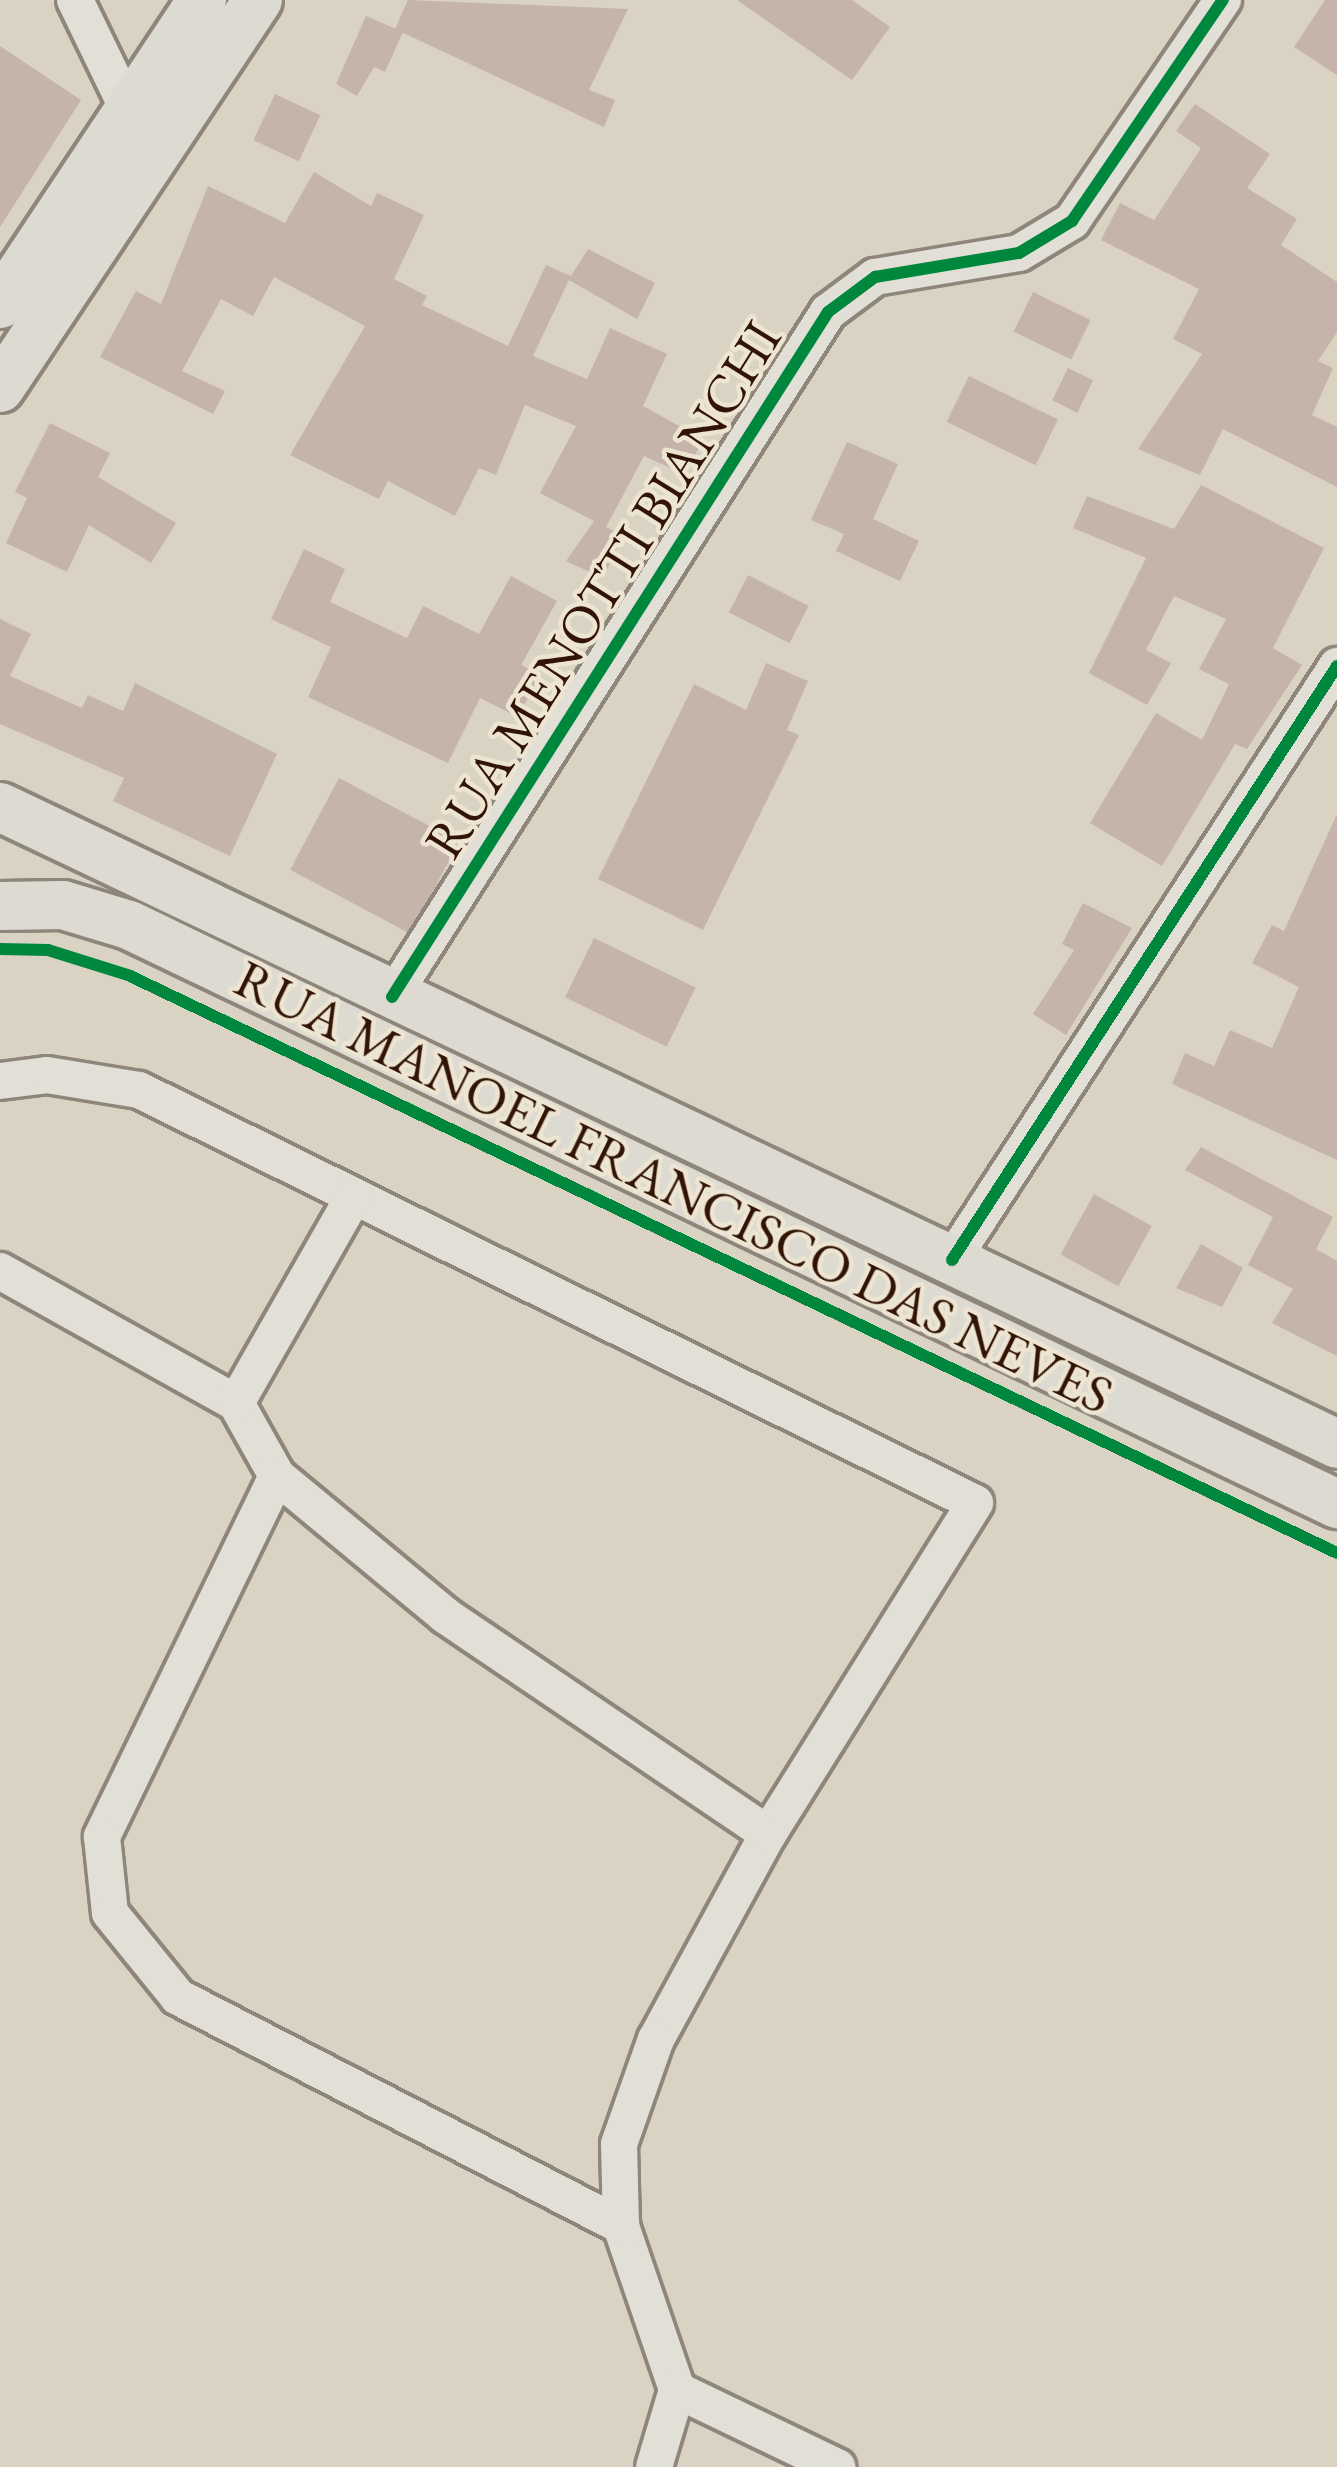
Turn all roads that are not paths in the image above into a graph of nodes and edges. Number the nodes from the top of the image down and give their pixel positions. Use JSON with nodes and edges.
{"nodes":[{"id":1,"x":75,"y":0,"type":"edge"},
{"id":2,"x":202,"y":0,"type":"edge"},
{"id":3,"x":258,"y":0,"type":"edge"},
{"id":4,"x":1223,"y":0,"type":"edge"},
{"id":5,"x":125,"y":103,"type":"junction"},
{"id":6,"x":0,"y":304,"type":"edge"},
{"id":7,"x":0,"y":388,"type":"edge"},
{"id":8,"x":1337,"y":666,"type":"edge"},
{"id":9,"x":0,"y":807,"type":"edge"},
{"id":10,"x":0,"y":906,"type":"edge"},
{"id":11,"x":392,"y":997,"type":"junction"},
{"id":12,"x":0,"y":1081,"type":"edge"},
{"id":13,"x":354,"y":1196,"type":"junction"},
{"id":14,"x":952,"y":1260,"type":"junction"},
{"id":15,"x":0,"y":1271,"type":"edge"},
{"id":16,"x":236,"y":1402,"type":"junction"},
{"id":17,"x":1337,"y":1444,"type":"edge"},
{"id":18,"x":277,"y":1476,"type":"junction"},
{"id":19,"x":1337,"y":1504,"type":"edge"},
{"id":20,"x":768,"y":1834,"type":"junction"},
{"id":21,"x":621,"y":2226,"type":"junction"},
{"id":22,"x":677,"y":2390,"type":"junction"},
{"id":23,"x":654,"y":2467,"type":"edge"},
{"id":24,"x":837,"y":2467,"type":"edge"}],
"edges":[{"from":1,"to":5,"type":"street"},
{"from":2,"to":5,"type":"main road"},
{"from":3,"to":7,"type":"main road"},
{"from":4,"to":11,"type":"street","name":"RUA MENOTTI BIANCHI"},
{"from":5,"to":6,"type":"main road"},
{"from":8,"to":14,"type":"street"},
{"from":9,"to":11,"type":"main road","name":"RUA MANOEL FRANCISCO DAS NEVES"},
{"from":10,"to":19,"type":"main road","name":"RUA MANOEL FRANCISCO DAS NEVES"},
{"from":11,"to":14,"type":"main road","name":"RUA MANOEL FRANCISCO DAS NEVES"},
{"from":12,"to":13,"type":"street"},
{"from":13,"to":16,"type":"street"},
{"from":13,"to":20,"type":"street"},
{"from":14,"to":17,"type":"main road","name":"RUA MANOEL FRANCISCO DAS NEVES"},
{"from":15,"to":16,"type":"street"},
{"from":16,"to":18,"type":"street"},
{"from":18,"to":20,"type":"street"},
{"from":18,"to":21,"type":"street"},
{"from":20,"to":21,"type":"street"},
{"from":21,"to":22,"type":"street"},
{"from":22,"to":23,"type":"street"},
{"from":22,"to":24,"type":"street"}]}
